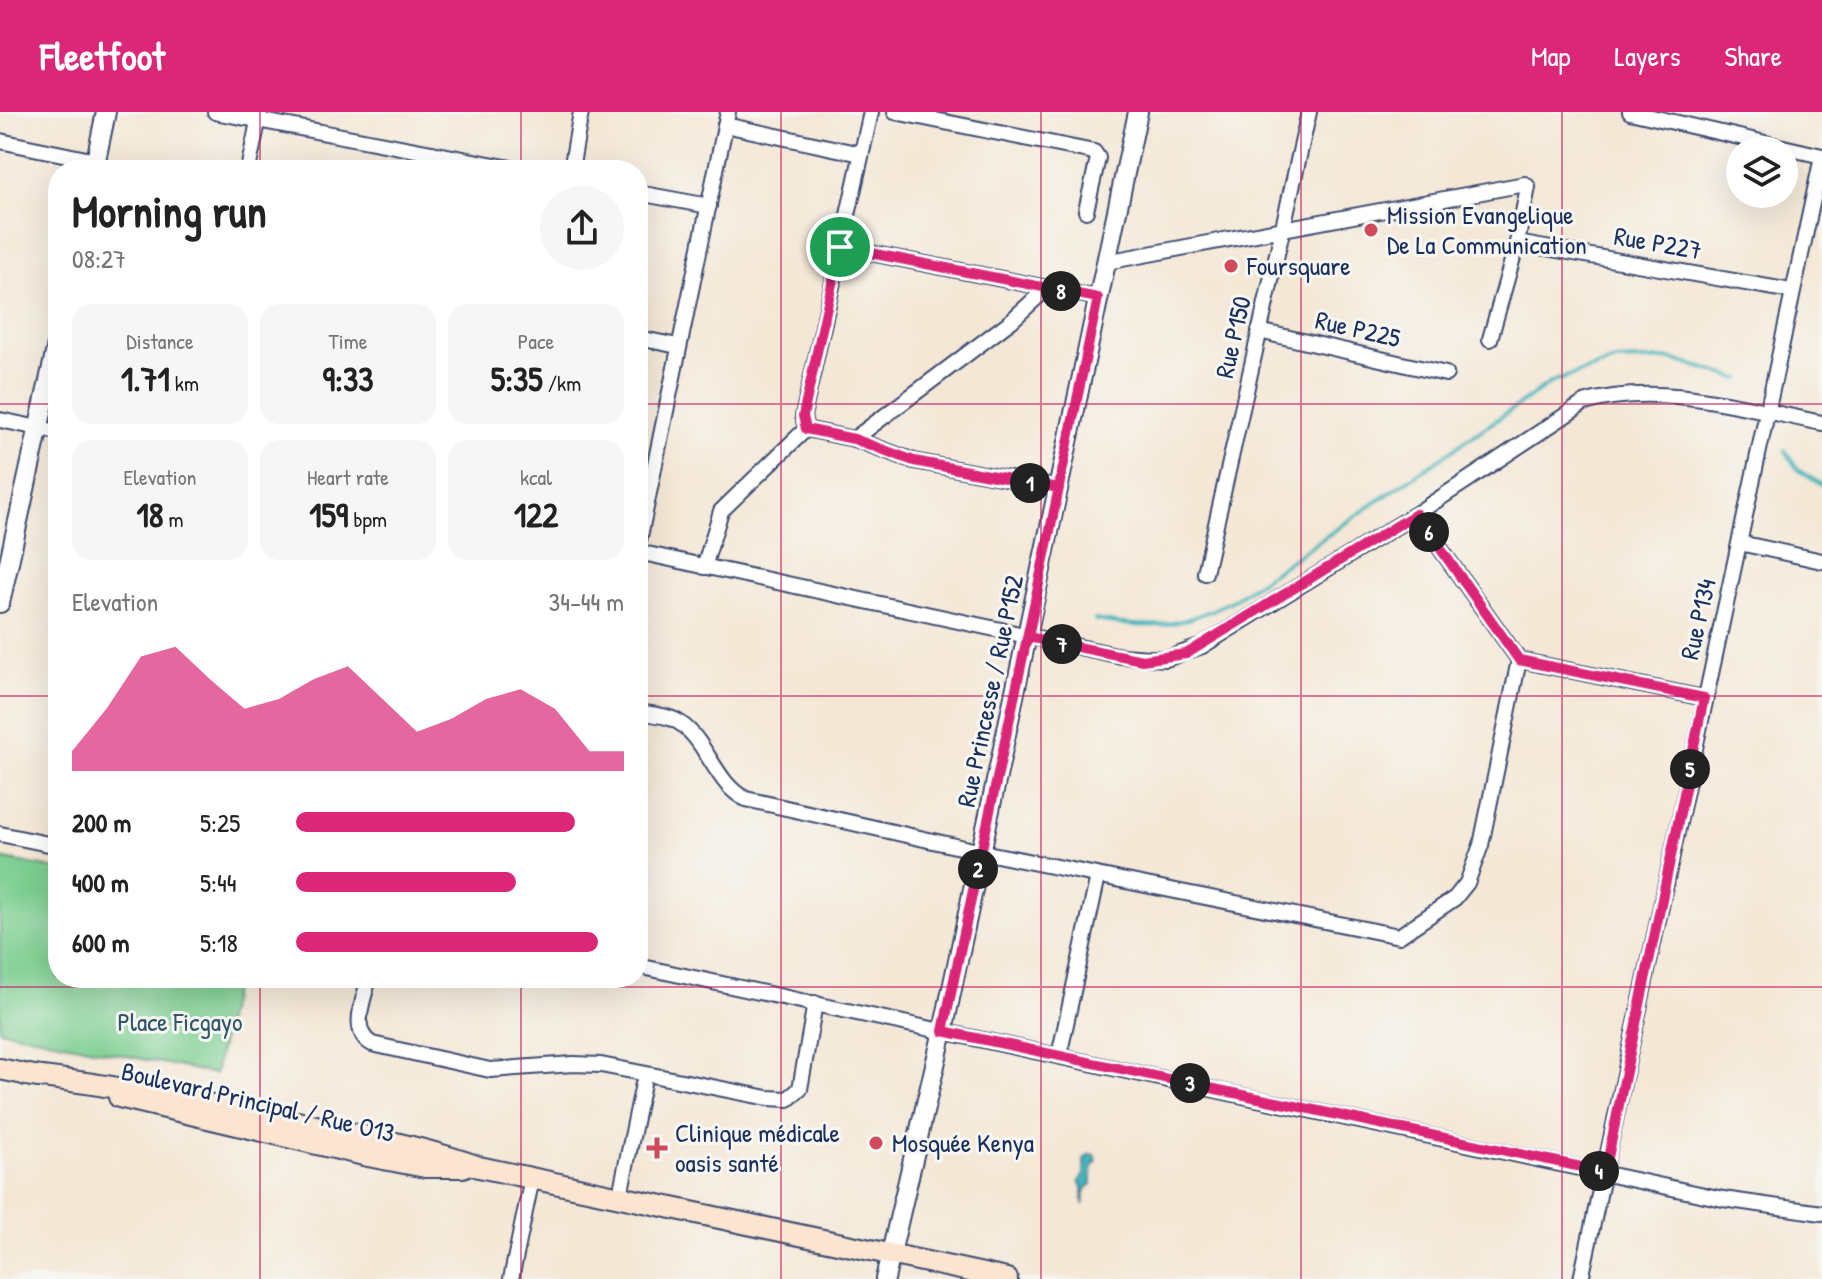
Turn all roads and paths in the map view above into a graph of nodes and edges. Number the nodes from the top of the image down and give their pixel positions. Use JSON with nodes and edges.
{"nodes":[{"id":1,"x":106,"y":112,"type":"edge"},
{"id":2,"x":215,"y":112,"type":"edge"},
{"id":3,"x":581,"y":112,"type":"edge"},
{"id":4,"x":871,"y":112,"type":"edge"},
{"id":5,"x":895,"y":112,"type":"edge"},
{"id":6,"x":1138,"y":112,"type":"edge"},
{"id":7,"x":1309,"y":112,"type":"edge"},
{"id":8,"x":1630,"y":112,"type":"edge"},
{"id":9,"x":259,"y":117,"type":"edge"},
{"id":10,"x":726,"y":118,"type":"edge"},
{"id":11,"x":0,"y":141,"type":"edge"},
{"id":12,"x":432,"y":153,"type":"junction"},
{"id":13,"x":861,"y":154,"type":"junction"},
{"id":14,"x":1822,"y":156,"type":"edge"},
{"id":15,"x":75,"y":160,"type":"edge"},
{"id":16,"x":96,"y":160,"type":"edge"},
{"id":17,"x":250,"y":160,"type":"edge"},
{"id":18,"x":431,"y":160,"type":"edge"},
{"id":19,"x":469,"y":160,"type":"edge"},
{"id":20,"x":573,"y":160,"type":"edge"},
{"id":21,"x":648,"y":195,"type":"edge"},
{"id":22,"x":709,"y":206,"type":"junction"},
{"id":23,"x":1086,"y":211,"type":"dead end"},
{"id":24,"x":1284,"y":230,"type":"junction"},
{"id":25,"x":1517,"y":243,"type":"junction"},
{"id":26,"x":840,"y":247,"type":"junction"},
{"id":27,"x":1106,"y":262,"type":"junction"},
{"id":28,"x":1047,"y":288,"type":"junction"},
{"id":29,"x":1791,"y":291,"type":"junction"},
{"id":30,"x":1098,"y":298,"type":"junction"},
{"id":31,"x":1259,"y":331,"type":"junction"},
{"id":32,"x":1490,"y":339,"type":"dead end"},
{"id":33,"x":648,"y":340,"type":"edge"},
{"id":34,"x":678,"y":346,"type":"junction"},
{"id":35,"x":1446,"y":374,"type":"dead end"},
{"id":36,"x":48,"y":384,"type":"edge"},
{"id":37,"x":1766,"y":412,"type":"junction"},
{"id":38,"x":0,"y":420,"type":"edge"},
{"id":39,"x":1822,"y":423,"type":"edge"},
{"id":40,"x":38,"y":427,"type":"junction"},
{"id":41,"x":806,"y":429,"type":"junction"},
{"id":42,"x":48,"y":430,"type":"edge"},
{"id":43,"x":854,"y":439,"type":"junction"},
{"id":44,"x":1059,"y":488,"type":"junction"},
{"id":45,"x":648,"y":498,"type":"edge"},
{"id":46,"x":1416,"y":514,"type":"junction"},
{"id":47,"x":1740,"y":543,"type":"junction"},
{"id":48,"x":648,"y":552,"type":"edge"},
{"id":49,"x":1822,"y":561,"type":"edge"},
{"id":50,"x":704,"y":567,"type":"junction"},
{"id":51,"x":1205,"y":573,"type":"dead end"},
{"id":52,"x":0,"y":603,"type":"edge"},
{"id":53,"x":1028,"y":637,"type":"junction"},
{"id":54,"x":1519,"y":660,"type":"junction"},
{"id":55,"x":1704,"y":698,"type":"junction"},
{"id":56,"x":648,"y":714,"type":"edge"},
{"id":57,"x":0,"y":834,"type":"edge"},
{"id":58,"x":48,"y":844,"type":"edge"},
{"id":59,"x":982,"y":852,"type":"junction"},
{"id":60,"x":1098,"y":876,"type":"junction"},
{"id":61,"x":648,"y":968,"type":"edge"},
{"id":62,"x":367,"y":988,"type":"edge"},
{"id":63,"x":815,"y":1003,"type":"junction"},
{"id":64,"x":943,"y":1031,"type":"junction"},
{"id":65,"x":1059,"y":1056,"type":"junction"},
{"id":66,"x":0,"y":1069,"type":"edge"},
{"id":67,"x":645,"y":1074,"type":"junction"},
{"id":68,"x":1605,"y":1172,"type":"junction"},
{"id":69,"x":532,"y":1178,"type":"junction"},
{"id":70,"x":620,"y":1195,"type":"junction"},
{"id":71,"x":1822,"y":1213,"type":"edge"},
{"id":72,"x":890,"y":1253,"type":"junction"},
{"id":73,"x":511,"y":1279,"type":"edge"},
{"id":74,"x":885,"y":1279,"type":"edge"},
{"id":75,"x":1007,"y":1279,"type":"edge"},
{"id":76,"x":1581,"y":1279,"type":"edge"}],
"edges":[{"from":1,"to":16,"type":"street"},
{"from":2,"to":9,"type":"street"},
{"from":3,"to":20,"type":"street"},
{"from":4,"to":13,"type":"street"},
{"from":5,"to":23,"type":"street"},
{"from":6,"to":27,"type":"street","name":"Rue Princesse / Rue P152"},
{"from":7,"to":24,"type":"street","name":"Rue P150"},
{"from":8,"to":14,"type":"street"},
{"from":9,"to":12,"type":"street"},
{"from":9,"to":17,"type":"street"},
{"from":10,"to":13,"type":"street"},
{"from":10,"to":22,"type":"street"},
{"from":11,"to":15,"type":"street"},
{"from":12,"to":18,"type":"street"},
{"from":12,"to":19,"type":"street"},
{"from":13,"to":26,"type":"street"},
{"from":14,"to":29,"type":"street","name":"Rue P134"},
{"from":21,"to":22,"type":"street"},
{"from":22,"to":34,"type":"street"},
{"from":24,"to":25,"type":"street"},
{"from":24,"to":27,"type":"street"},
{"from":24,"to":31,"type":"street","name":"Rue P150"},
{"from":25,"to":29,"type":"street","name":"Rue P227"},
{"from":25,"to":32,"type":"street"},
{"from":26,"to":28,"type":"street"},
{"from":26,"to":41,"type":"street"},
{"from":27,"to":30,"type":"street","name":"Rue Princesse / Rue P152"},
{"from":28,"to":30,"type":"street"},
{"from":28,"to":43,"type":"street"},
{"from":29,"to":37,"type":"street","name":"Rue P134"},
{"from":30,"to":44,"type":"street","name":"Rue Princesse / Rue P152"},
{"from":31,"to":35,"type":"street","name":"Rue P225"},
{"from":31,"to":51,"type":"street","name":"Rue P150"},
{"from":33,"to":34,"type":"street"},
{"from":34,"to":45,"type":"street"},
{"from":36,"to":40,"type":"street"},
{"from":37,"to":39,"type":"street"},
{"from":37,"to":46,"type":"street"},
{"from":37,"to":47,"type":"street","name":"Rue P134"},
{"from":38,"to":40,"type":"street"},
{"from":40,"to":42,"type":"street"},
{"from":40,"to":52,"type":"street"},
{"from":41,"to":43,"type":"street"},
{"from":41,"to":50,"type":"street"},
{"from":43,"to":44,"type":"street"},
{"from":44,"to":53,"type":"street","name":"Rue Princesse / Rue P152"},
{"from":46,"to":53,"type":"street"},
{"from":46,"to":54,"type":"street"},
{"from":47,"to":49,"type":"street"},
{"from":47,"to":55,"type":"street","name":"Rue P134"},
{"from":48,"to":50,"type":"street"},
{"from":50,"to":53,"type":"street"},
{"from":53,"to":59,"type":"street","name":"Rue Princesse / Rue P152"},
{"from":54,"to":55,"type":"street"},
{"from":54,"to":60,"type":"street"},
{"from":55,"to":68,"type":"street","name":"Rue P134"},
{"from":56,"to":59,"type":"street"},
{"from":57,"to":58,"type":"street"},
{"from":59,"to":60,"type":"street"},
{"from":59,"to":64,"type":"street","name":"Rue Princesse / Rue P152"},
{"from":60,"to":65,"type":"street"},
{"from":61,"to":63,"type":"street"},
{"from":62,"to":67,"type":"street"},
{"from":63,"to":64,"type":"street"},
{"from":63,"to":67,"type":"street"},
{"from":64,"to":65,"type":"street"},
{"from":64,"to":72,"type":"street","name":"Rue Princesse / Rue P152"},
{"from":65,"to":68,"type":"street"},
{"from":66,"to":69,"type":"main road","name":"Boulevard Principal / Rue O13"},
{"from":67,"to":70,"type":"street"},
{"from":68,"to":71,"type":"street"},
{"from":68,"to":76,"type":"street","name":"Rue P134"},
{"from":69,"to":70,"type":"main road","name":"Boulevard Principal / Rue O13"},
{"from":69,"to":73,"type":"street"},
{"from":70,"to":72,"type":"main road","name":"Boulevard Principal / Rue O13"},
{"from":72,"to":74,"type":"street","name":"Rue Princesse / Rue P152"},
{"from":72,"to":75,"type":"main road","name":"Boulevard Principal / Rue O13"}]}
